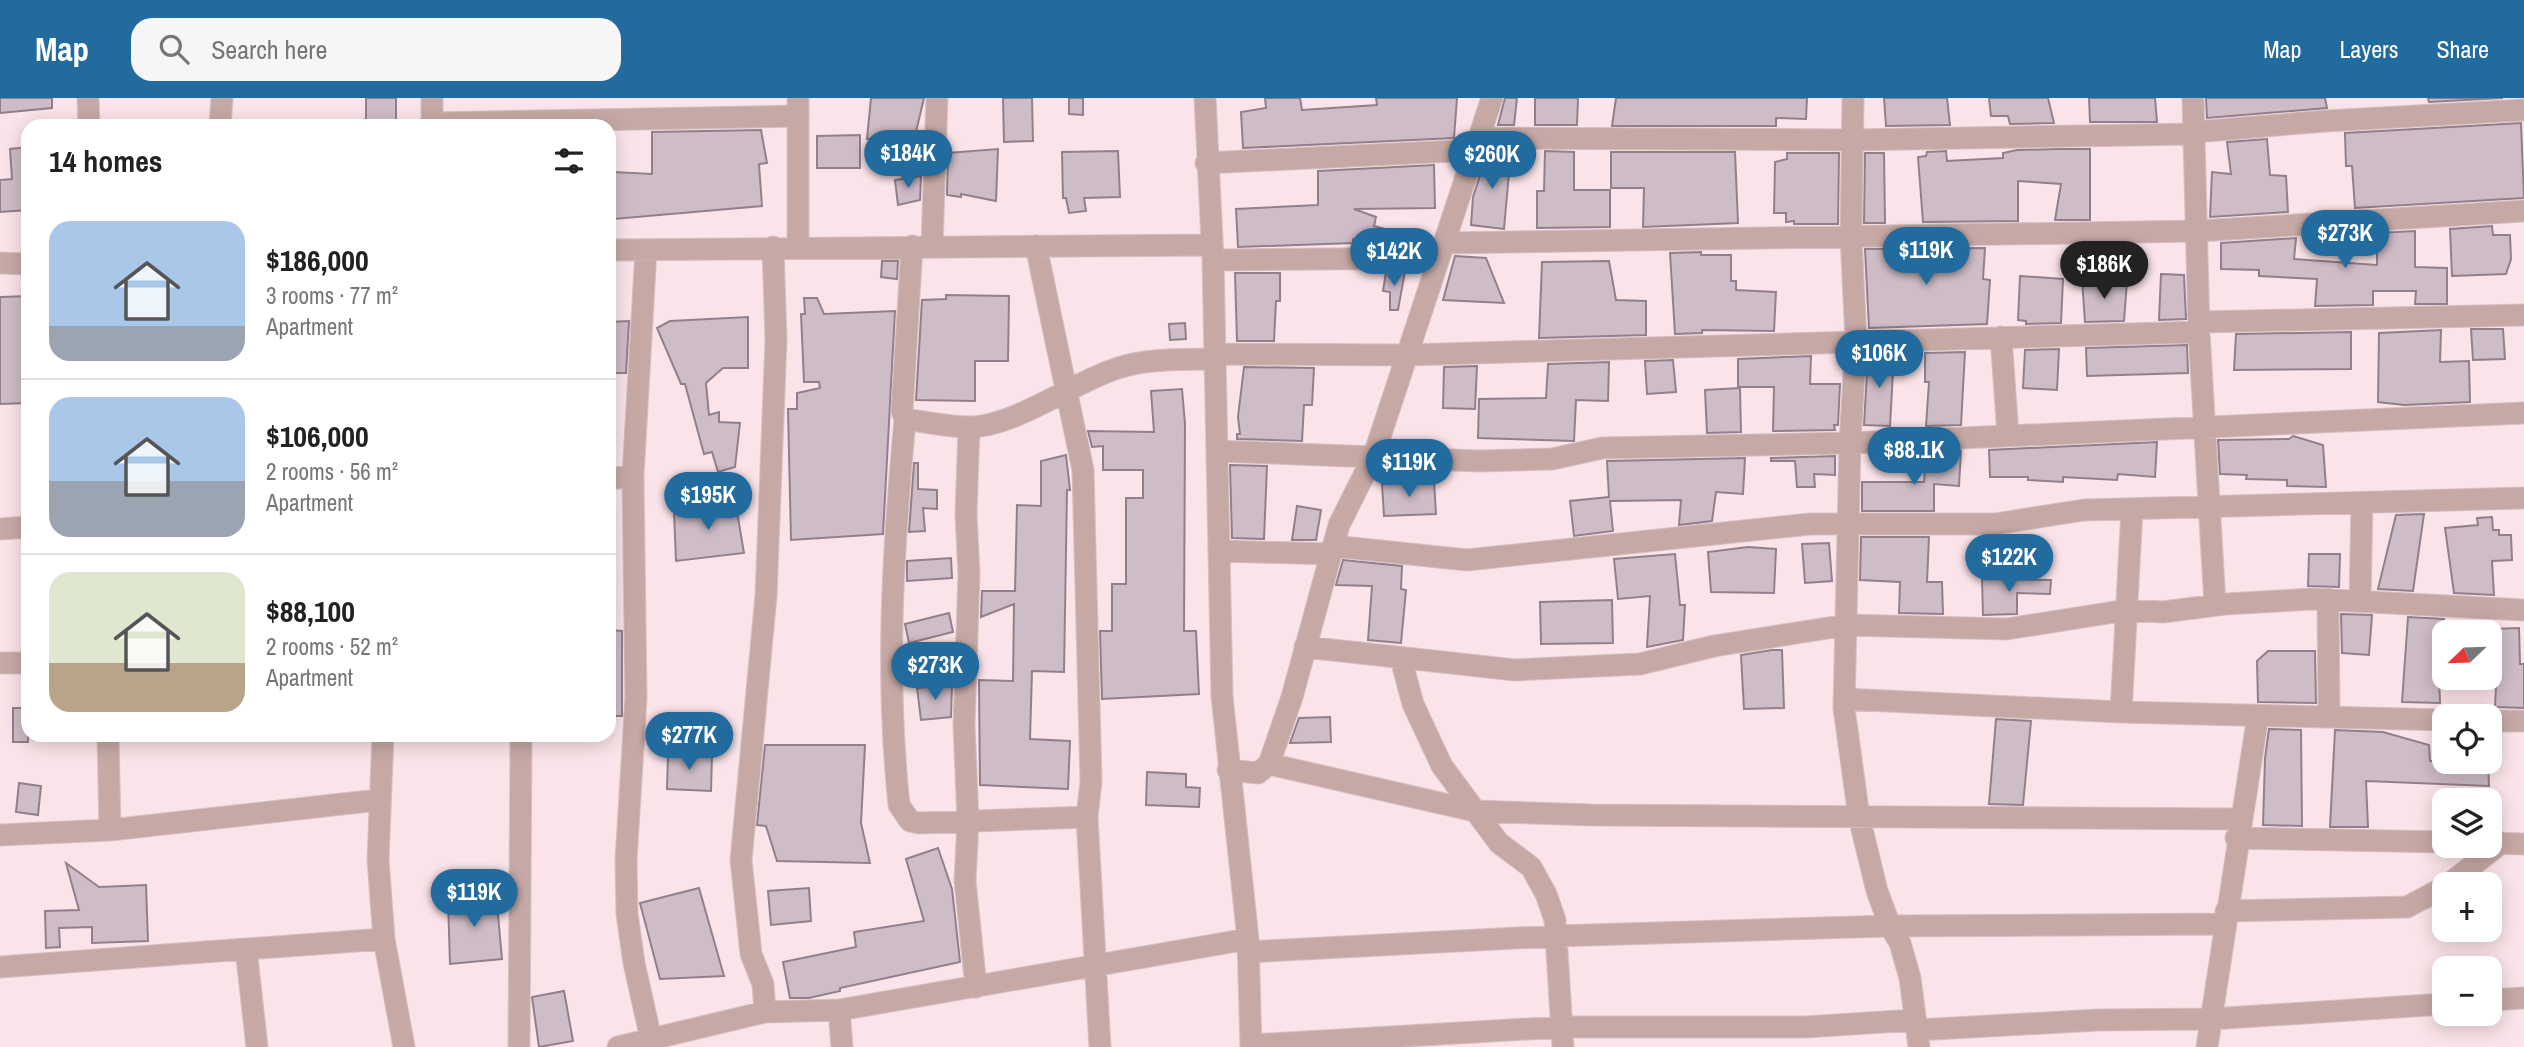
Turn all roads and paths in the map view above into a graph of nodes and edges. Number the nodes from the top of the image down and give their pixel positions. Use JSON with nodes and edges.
{"nodes":[{"id":1,"x":88,"y":98,"type":"edge"},
{"id":2,"x":222,"y":98,"type":"edge"},
{"id":3,"x":432,"y":98,"type":"edge"},
{"id":4,"x":937,"y":98,"type":"edge"},
{"id":5,"x":1205,"y":98,"type":"edge"},
{"id":6,"x":1492,"y":98,"type":"edge"},
{"id":7,"x":1853,"y":98,"type":"edge"},
{"id":8,"x":2193,"y":98,"type":"edge"},
{"id":9,"x":798,"y":107,"type":"edge"},
{"id":10,"x":2524,"y":110,"type":"edge"},
{"id":11,"x":89,"y":119,"type":"edge"},
{"id":12,"x":220,"y":119,"type":"edge"},
{"id":13,"x":432,"y":119,"type":"edge"},
{"id":14,"x":540,"y":119,"type":"edge"},
{"id":15,"x":2194,"y":133,"type":"junction"},
{"id":16,"x":1852,"y":140,"type":"junction"},
{"id":17,"x":1477,"y":144,"type":"junction"},
{"id":18,"x":1206,"y":163,"type":"junction"},
{"id":19,"x":2524,"y":211,"type":"edge"},
{"id":20,"x":2198,"y":231,"type":"junction"},
{"id":21,"x":1851,"y":236,"type":"junction"},
{"id":22,"x":798,"y":246,"type":"junction"},
{"id":23,"x":922,"y":246,"type":"junction"},
{"id":24,"x":1036,"y":246,"type":"junction"},
{"id":25,"x":773,"y":247,"type":"junction"},
{"id":26,"x":616,"y":250,"type":"edge"},
{"id":27,"x":646,"y":250,"type":"junction"},
{"id":28,"x":1441,"y":250,"type":"junction"},
{"id":29,"x":1212,"y":252,"type":"junction"},
{"id":30,"x":0,"y":263,"type":"edge"},
{"id":31,"x":21,"y":264,"type":"edge"},
{"id":32,"x":2524,"y":315,"type":"edge"},
{"id":33,"x":2200,"y":327,"type":"junction"},
{"id":34,"x":2001,"y":337,"type":"junction"},
{"id":35,"x":1856,"y":340,"type":"junction"},
{"id":36,"x":1407,"y":355,"type":"junction"},
{"id":37,"x":1214,"y":356,"type":"junction"},
{"id":38,"x":1065,"y":391,"type":"junction"},
{"id":39,"x":2524,"y":413,"type":"edge"},
{"id":40,"x":905,"y":419,"type":"junction"},
{"id":41,"x":2204,"y":425,"type":"junction"},
{"id":42,"x":969,"y":427,"type":"junction"},
{"id":43,"x":2008,"y":435,"type":"junction"},
{"id":44,"x":1850,"y":443,"type":"junction"},
{"id":45,"x":1217,"y":451,"type":"junction"},
{"id":46,"x":1374,"y":455,"type":"junction"},
{"id":47,"x":633,"y":476,"type":"junction"},
{"id":48,"x":616,"y":479,"type":"edge"},
{"id":49,"x":2524,"y":498,"type":"edge"},
{"id":50,"x":2362,"y":503,"type":"junction"},
{"id":51,"x":2207,"y":508,"type":"junction"},
{"id":52,"x":2132,"y":509,"type":"junction"},
{"id":53,"x":1849,"y":522,"type":"junction"},
{"id":54,"x":21,"y":528,"type":"edge"},
{"id":55,"x":0,"y":529,"type":"edge"},
{"id":56,"x":1332,"y":550,"type":"junction"},
{"id":57,"x":1221,"y":551,"type":"junction"},
{"id":58,"x":2328,"y":599,"type":"junction"},
{"id":59,"x":2360,"y":600,"type":"junction"},
{"id":60,"x":2215,"y":605,"type":"junction"},
{"id":61,"x":2127,"y":610,"type":"junction"},
{"id":62,"x":2524,"y":610,"type":"edge"},
{"id":63,"x":1847,"y":625,"type":"junction"},
{"id":64,"x":1306,"y":647,"type":"junction"},
{"id":65,"x":1401,"y":659,"type":"junction"},
{"id":66,"x":0,"y":663,"type":"edge"},
{"id":67,"x":21,"y":663,"type":"edge"},
{"id":68,"x":1845,"y":699,"type":"junction"},
{"id":69,"x":2122,"y":712,"type":"junction"},
{"id":70,"x":2258,"y":715,"type":"junction"},
{"id":71,"x":2329,"y":717,"type":"junction"},
{"id":72,"x":2432,"y":720,"type":"edge"},
{"id":73,"x":2502,"y":721,"type":"edge"},
{"id":74,"x":2524,"y":722,"type":"edge"},
{"id":75,"x":108,"y":742,"type":"edge"},
{"id":76,"x":382,"y":742,"type":"edge"},
{"id":77,"x":521,"y":742,"type":"edge"},
{"id":78,"x":1269,"y":764,"type":"junction"},
{"id":79,"x":1228,"y":770,"type":"junction"},
{"id":80,"x":378,"y":800,"type":"junction"},
{"id":81,"x":1475,"y":811,"type":"junction"},
{"id":82,"x":1087,"y":817,"type":"junction"},
{"id":83,"x":1859,"y":817,"type":"junction"},
{"id":84,"x":968,"y":821,"type":"junction"},
{"id":85,"x":2238,"y":829,"type":"junction"},
{"id":86,"x":110,"y":830,"type":"junction"},
{"id":87,"x":0,"y":835,"type":"edge"},
{"id":88,"x":2432,"y":841,"type":"edge"},
{"id":89,"x":2502,"y":843,"type":"edge"},
{"id":90,"x":2524,"y":844,"type":"edge"},
{"id":91,"x":2478,"y":858,"type":"edge"},
{"id":92,"x":2462,"y":872,"type":"edge"},
{"id":93,"x":2432,"y":894,"type":"edge"},
{"id":94,"x":2225,"y":918,"type":"junction"},
{"id":95,"x":1890,"y":926,"type":"junction"},
{"id":96,"x":1556,"y":936,"type":"junction"},
{"id":97,"x":384,"y":939,"type":"junction"},
{"id":98,"x":1248,"y":945,"type":"junction"},
{"id":99,"x":246,"y":949,"type":"junction"},
{"id":100,"x":1095,"y":965,"type":"junction"},
{"id":101,"x":0,"y":967,"type":"edge"},
{"id":102,"x":975,"y":987,"type":"junction"},
{"id":103,"x":2524,"y":998,"type":"edge"},
{"id":104,"x":2502,"y":999,"type":"edge"},
{"id":105,"x":2432,"y":1004,"type":"edge"},
{"id":106,"x":839,"y":1010,"type":"junction"},
{"id":107,"x":765,"y":1012,"type":"junction"},
{"id":108,"x":2210,"y":1019,"type":"junction"},
{"id":109,"x":1917,"y":1033,"type":"edge"},
{"id":110,"x":1562,"y":1037,"type":"edge"},
{"id":111,"x":651,"y":1039,"type":"junction"},
{"id":112,"x":1251,"y":1046,"type":"edge"},
{"id":113,"x":257,"y":1047,"type":"edge"},
{"id":114,"x":404,"y":1047,"type":"edge"},
{"id":115,"x":519,"y":1047,"type":"edge"},
{"id":116,"x":618,"y":1047,"type":"edge"},
{"id":117,"x":842,"y":1047,"type":"edge"},
{"id":118,"x":1100,"y":1047,"type":"edge"},
{"id":119,"x":2207,"y":1047,"type":"edge"}],
"edges":[{"from":1,"to":11,"type":"street"},
{"from":2,"to":12,"type":"street"},
{"from":3,"to":13,"type":"street"},
{"from":4,"to":23,"type":"street"},
{"from":5,"to":18,"type":"street"},
{"from":6,"to":17,"type":"street"},
{"from":7,"to":16,"type":"street"},
{"from":8,"to":15,"type":"street"},
{"from":9,"to":14,"type":"street"},
{"from":9,"to":22,"type":"street"},
{"from":10,"to":15,"type":"street"},
{"from":15,"to":16,"type":"street"},
{"from":15,"to":20,"type":"street"},
{"from":16,"to":17,"type":"street"},
{"from":16,"to":21,"type":"street"},
{"from":17,"to":18,"type":"street"},
{"from":17,"to":28,"type":"street"},
{"from":18,"to":29,"type":"street"},
{"from":19,"to":20,"type":"street"},
{"from":20,"to":21,"type":"street"},
{"from":20,"to":33,"type":"street"},
{"from":21,"to":28,"type":"street"},
{"from":21,"to":35,"type":"street"},
{"from":22,"to":23,"type":"street"},
{"from":22,"to":25,"type":"street"},
{"from":23,"to":24,"type":"street"},
{"from":23,"to":40,"type":"street"},
{"from":24,"to":29,"type":"street"},
{"from":24,"to":38,"type":"street"},
{"from":25,"to":27,"type":"street"},
{"from":25,"to":107,"type":"street"},
{"from":26,"to":27,"type":"street"},
{"from":27,"to":47,"type":"street"},
{"from":28,"to":29,"type":"street"},
{"from":28,"to":36,"type":"street"},
{"from":29,"to":37,"type":"street"},
{"from":30,"to":31,"type":"street"},
{"from":32,"to":33,"type":"street"},
{"from":33,"to":34,"type":"street"},
{"from":33,"to":41,"type":"street"},
{"from":34,"to":35,"type":"street"},
{"from":34,"to":43,"type":"street"},
{"from":35,"to":36,"type":"street"},
{"from":35,"to":44,"type":"street"},
{"from":36,"to":37,"type":"street"},
{"from":36,"to":46,"type":"street"},
{"from":37,"to":38,"type":"street"},
{"from":37,"to":45,"type":"street"},
{"from":38,"to":42,"type":"street"},
{"from":38,"to":82,"type":"street"},
{"from":39,"to":41,"type":"street"},
{"from":40,"to":42,"type":"street"},
{"from":40,"to":84,"type":"street"},
{"from":41,"to":43,"type":"street"},
{"from":41,"to":51,"type":"street"},
{"from":42,"to":84,"type":"street"},
{"from":43,"to":44,"type":"street"},
{"from":44,"to":46,"type":"street"},
{"from":44,"to":53,"type":"street"},
{"from":45,"to":46,"type":"street"},
{"from":45,"to":57,"type":"street"},
{"from":46,"to":56,"type":"street"},
{"from":47,"to":48,"type":"street"},
{"from":47,"to":111,"type":"street"},
{"from":49,"to":50,"type":"street"},
{"from":50,"to":51,"type":"street"},
{"from":50,"to":59,"type":"street"},
{"from":51,"to":52,"type":"street"},
{"from":51,"to":60,"type":"street"},
{"from":52,"to":53,"type":"street"},
{"from":52,"to":61,"type":"street"},
{"from":53,"to":56,"type":"street"},
{"from":53,"to":63,"type":"street"},
{"from":54,"to":55,"type":"street"},
{"from":56,"to":57,"type":"street"},
{"from":56,"to":64,"type":"street"},
{"from":57,"to":79,"type":"street"},
{"from":58,"to":59,"type":"street"},
{"from":58,"to":60,"type":"street"},
{"from":58,"to":71,"type":"street"},
{"from":59,"to":62,"type":"street"},
{"from":60,"to":61,"type":"street"},
{"from":61,"to":63,"type":"street"},
{"from":61,"to":69,"type":"street"},
{"from":63,"to":65,"type":"street"},
{"from":63,"to":68,"type":"street"},
{"from":64,"to":65,"type":"street"},
{"from":64,"to":78,"type":"street"},
{"from":65,"to":81,"type":"street"},
{"from":66,"to":67,"type":"street"},
{"from":68,"to":69,"type":"street"},
{"from":68,"to":83,"type":"street"},
{"from":69,"to":70,"type":"street"},
{"from":70,"to":71,"type":"street"},
{"from":70,"to":85,"type":"street"},
{"from":71,"to":72,"type":"street"},
{"from":73,"to":74,"type":"street"},
{"from":75,"to":86,"type":"street"},
{"from":76,"to":80,"type":"street"},
{"from":77,"to":115,"type":"street"},
{"from":78,"to":79,"type":"street"},
{"from":78,"to":81,"type":"street"},
{"from":79,"to":98,"type":"street"},
{"from":80,"to":86,"type":"street"},
{"from":80,"to":97,"type":"street"},
{"from":81,"to":83,"type":"street"},
{"from":81,"to":96,"type":"street"},
{"from":82,"to":84,"type":"street"},
{"from":82,"to":100,"type":"street"},
{"from":83,"to":85,"type":"street"},
{"from":83,"to":95,"type":"street"},
{"from":84,"to":102,"type":"street"},
{"from":85,"to":88,"type":"street"},
{"from":85,"to":94,"type":"street"},
{"from":86,"to":87,"type":"street"},
{"from":89,"to":90,"type":"street"},
{"from":91,"to":92,"type":"street"},
{"from":93,"to":94,"type":"street"},
{"from":94,"to":95,"type":"street"},
{"from":94,"to":108,"type":"street"},
{"from":95,"to":96,"type":"street"},
{"from":95,"to":109,"type":"street"},
{"from":96,"to":98,"type":"street"},
{"from":96,"to":110,"type":"street"},
{"from":97,"to":99,"type":"street"},
{"from":97,"to":114,"type":"street"},
{"from":98,"to":100,"type":"street"},
{"from":98,"to":112,"type":"street"},
{"from":99,"to":101,"type":"street"},
{"from":99,"to":113,"type":"street"},
{"from":100,"to":102,"type":"street"},
{"from":100,"to":118,"type":"street"},
{"from":102,"to":106,"type":"street"},
{"from":103,"to":104,"type":"street"},
{"from":105,"to":108,"type":"street"},
{"from":106,"to":107,"type":"street"},
{"from":106,"to":117,"type":"street"},
{"from":107,"to":111,"type":"street"},
{"from":108,"to":109,"type":"street"},
{"from":108,"to":119,"type":"street"},
{"from":109,"to":110,"type":"street"},
{"from":110,"to":112,"type":"street"},
{"from":111,"to":116,"type":"street"}]}
